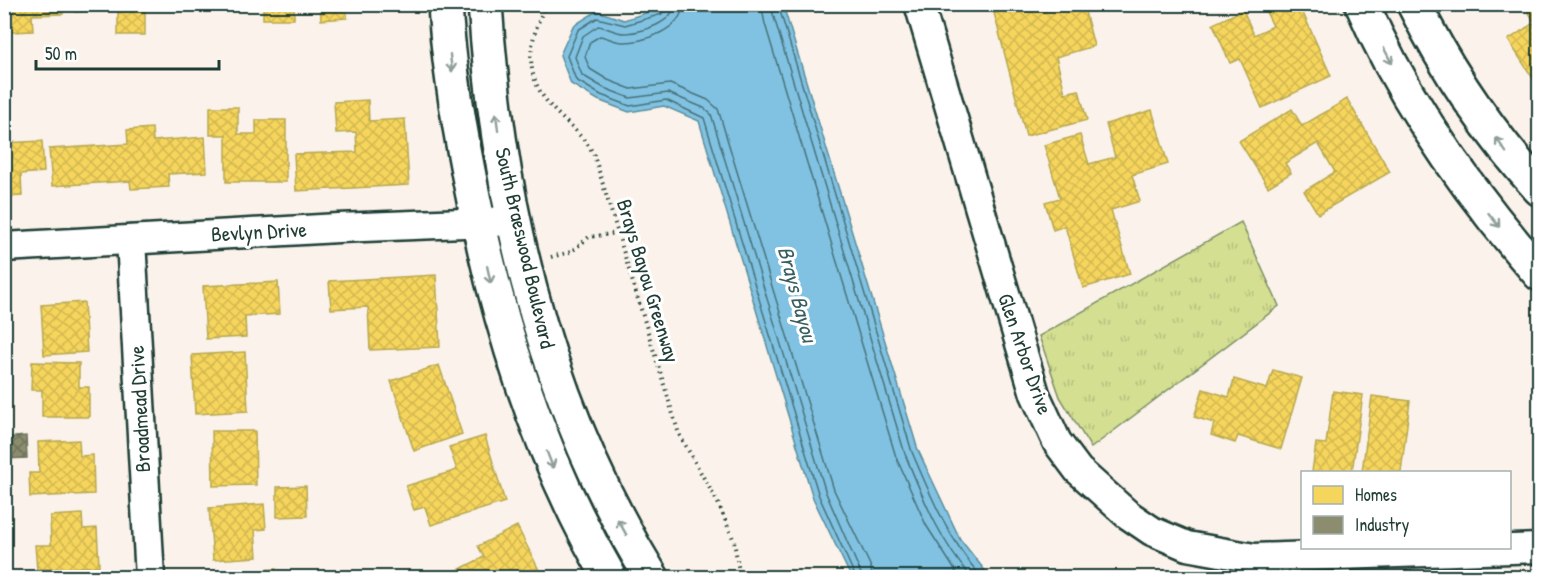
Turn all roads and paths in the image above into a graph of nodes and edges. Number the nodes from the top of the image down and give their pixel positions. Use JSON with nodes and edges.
{"nodes":[{"id":1,"x":445,"y":4,"type":"edge"},
{"id":2,"x":485,"y":4,"type":"edge"},
{"id":3,"x":546,"y":4,"type":"edge"},
{"id":4,"x":919,"y":4,"type":"edge"},
{"id":5,"x":1362,"y":4,"type":"edge"},
{"id":6,"x":1414,"y":4,"type":"edge"},
{"id":7,"x":1539,"y":189,"type":"edge"},
{"id":8,"x":514,"y":221,"type":"junction"},
{"id":9,"x":478,"y":224,"type":"junction"},
{"id":10,"x":618,"y":232,"type":"junction"},
{"id":11,"x":131,"y":240,"type":"junction"},
{"id":12,"x":4,"y":247,"type":"edge"},
{"id":13,"x":524,"y":261,"type":"junction"},
{"id":14,"x":1539,"y":274,"type":"edge"},
{"id":15,"x":1539,"y":548,"type":"edge"},
{"id":16,"x":1510,"y":549,"type":"edge"},
{"id":17,"x":1511,"y":549,"type":"edge"},
{"id":18,"x":150,"y":578,"type":"edge"},
{"id":19,"x":610,"y":578,"type":"edge"},
{"id":20,"x":652,"y":578,"type":"edge"},
{"id":21,"x":740,"y":578,"type":"edge"}],
"edges":[{"from":1,"to":9,"type":"main road","name":"South Braeswood Boulevard","one_way":true},
{"from":8,"to":2,"type":"main road","name":"South Braeswood Boulevard","one_way":true},
{"from":3,"to":10,"type":"path","name":"Brays Bayou Greenway"},
{"from":4,"to":16,"type":"street","name":"Glen Arbor Drive"},
{"from":5,"to":14,"type":"main road","one_way":true},
{"from":7,"to":6,"type":"main road","one_way":true},
{"from":8,"to":9,"type":"street","name":"Bevlyn Drive"},
{"from":8,"to":13,"type":"main road","name":"South Braeswood Boulevard"},
{"from":9,"to":11,"type":"street","name":"Bevlyn Drive"},
{"from":9,"to":19,"type":"main road","name":"South Braeswood Boulevard","one_way":true},
{"from":10,"to":13,"type":"path"},
{"from":10,"to":21,"type":"path","name":"Brays Bayou Greenway"},
{"from":11,"to":12,"type":"street","name":"Bevlyn Drive"},
{"from":11,"to":18,"type":"street","name":"Broadmead Drive"},
{"from":20,"to":13,"type":"main road","name":"South Braeswood Boulevard","one_way":true},
{"from":15,"to":17,"type":"street","name":"Glen Arbor Drive"}]}
